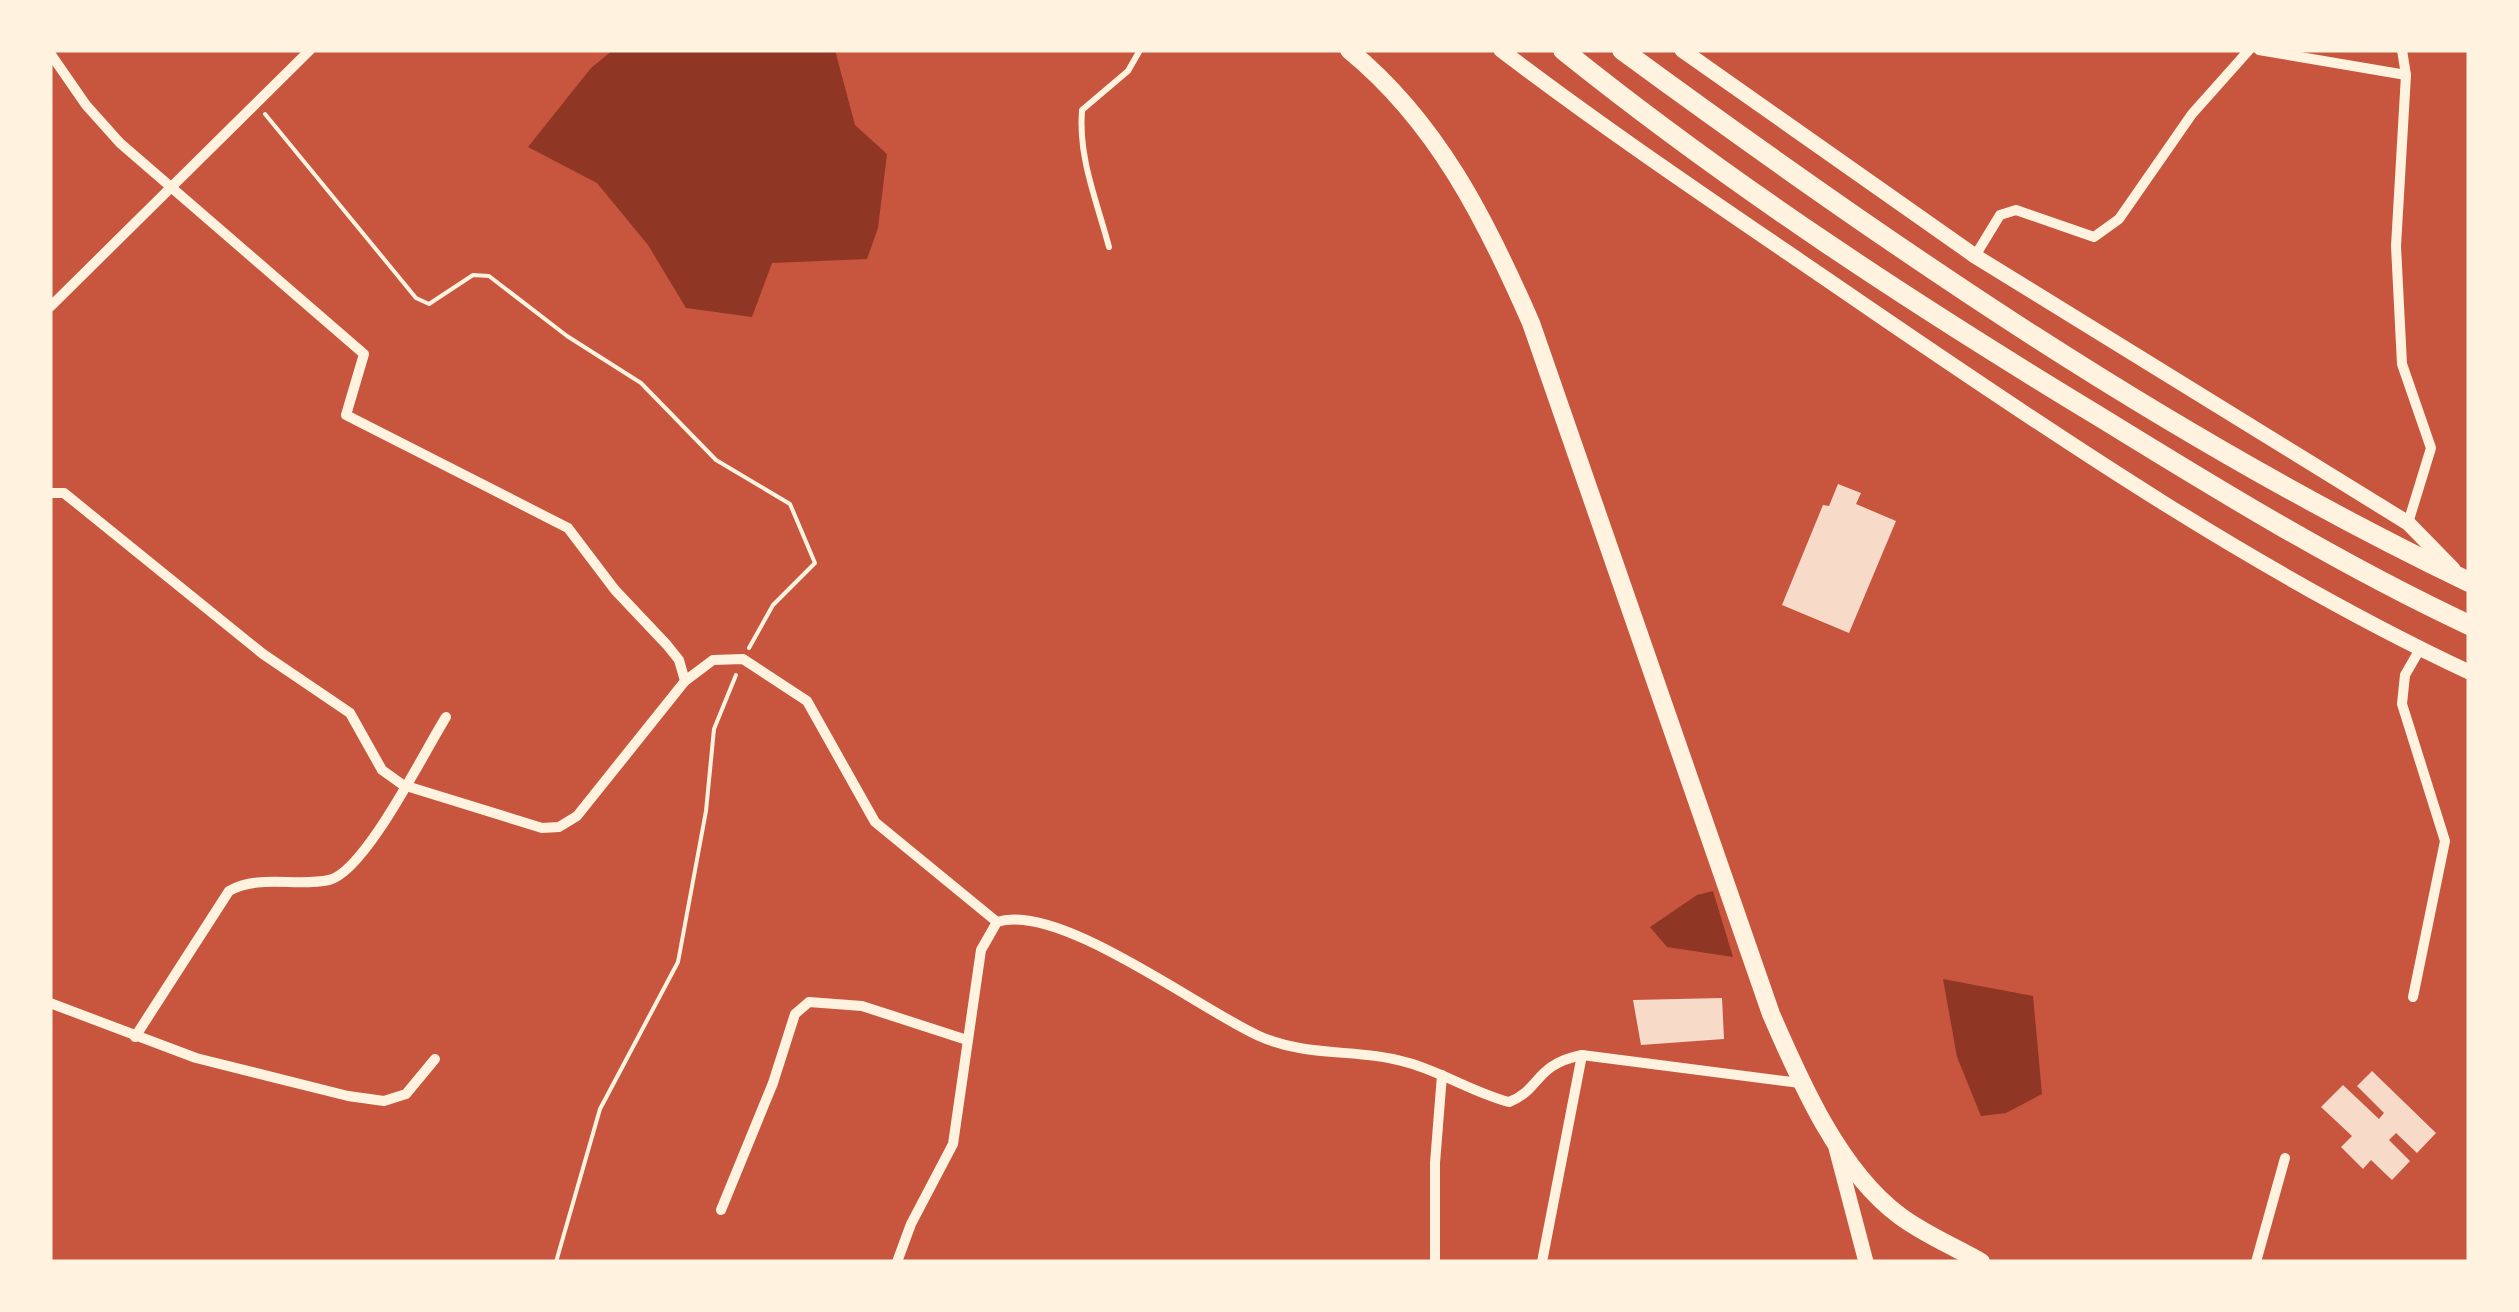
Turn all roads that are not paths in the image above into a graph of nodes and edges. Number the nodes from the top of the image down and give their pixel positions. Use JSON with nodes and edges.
{"nodes":[{"id":1,"x":310,"y":50,"type":"edge"},
{"id":2,"x":1140,"y":50,"type":"edge"},
{"id":3,"x":1348,"y":50,"type":"edge"},
{"id":4,"x":1501,"y":50,"type":"edge"},
{"id":5,"x":1563,"y":50,"type":"edge"},
{"id":6,"x":1622,"y":50,"type":"edge"},
{"id":7,"x":1682,"y":50,"type":"edge"},
{"id":8,"x":2249,"y":50,"type":"edge"},
{"id":9,"x":2259,"y":50,"type":"edge"},
{"id":10,"x":2402,"y":50,"type":"edge"},
{"id":11,"x":50,"y":53,"type":"edge"},
{"id":12,"x":2406,"y":75,"type":"junction"},
{"id":13,"x":171,"y":184,"type":"junction"},
{"id":14,"x":1110,"y":248,"type":"dead end"},
{"id":15,"x":1975,"y":256,"type":"junction"},
{"id":16,"x":50,"y":307,"type":"edge"},
{"id":17,"x":50,"y":493,"type":"edge"},
{"id":18,"x":2408,"y":523,"type":"junction"},
{"id":19,"x":2466,"y":580,"type":"edge"},
{"id":20,"x":2469,"y":625,"type":"edge"},
{"id":21,"x":2420,"y":649,"type":"junction"},
{"id":22,"x":2469,"y":672,"type":"edge"},
{"id":23,"x":684,"y":681,"type":"junction"},
{"id":24,"x":446,"y":718,"type":"dead end"},
{"id":25,"x":403,"y":785,"type":"junction"},
{"id":26,"x":998,"y":922,"type":"junction"},
{"id":27,"x":2412,"y":996,"type":"dead end"},
{"id":28,"x":50,"y":1003,"type":"edge"},
{"id":29,"x":135,"y":1037,"type":"junction"},
{"id":30,"x":967,"y":1040,"type":"junction"},
{"id":31,"x":1582,"y":1055,"type":"junction"},
{"id":32,"x":435,"y":1060,"type":"dead end"},
{"id":33,"x":1442,"y":1075,"type":"junction"},
{"id":34,"x":1800,"y":1083,"type":"junction"},
{"id":35,"x":1834,"y":1144,"type":"junction"},
{"id":36,"x":2285,"y":1158,"type":"dead end"},
{"id":37,"x":721,"y":1210,"type":"dead end"},
{"id":38,"x":897,"y":1262,"type":"edge"},
{"id":39,"x":1435,"y":1262,"type":"edge"},
{"id":40,"x":1542,"y":1262,"type":"edge"},
{"id":41,"x":1866,"y":1262,"type":"edge"},
{"id":42,"x":1982,"y":1262,"type":"edge"},
{"id":43,"x":2256,"y":1262,"type":"edge"}],
"edges":[{"from":1,"to":13,"type":"street"},
{"from":2,"to":14,"type":"lane"},
{"from":3,"to":34,"type":"main road"},
{"from":4,"to":21,"type":"street"},
{"from":5,"to":20,"type":"highway"},
{"from":6,"to":19,"type":"highway"},
{"from":7,"to":15,"type":"street"},
{"from":8,"to":15,"type":"street"},
{"from":9,"to":12,"type":"street"},
{"from":10,"to":12,"type":"street"},
{"from":11,"to":13,"type":"street"},
{"from":12,"to":18,"type":"street"},
{"from":13,"to":16,"type":"street"},
{"from":13,"to":23,"type":"street"},
{"from":15,"to":18,"type":"street"},
{"from":17,"to":25,"type":"street"},
{"from":18,"to":19,"type":"street"},
{"from":21,"to":22,"type":"street"},
{"from":21,"to":27,"type":"street"},
{"from":23,"to":25,"type":"street"},
{"from":23,"to":26,"type":"street"},
{"from":24,"to":25,"type":"street"},
{"from":25,"to":29,"type":"street"},
{"from":26,"to":30,"type":"street"},
{"from":26,"to":33,"type":"street"},
{"from":28,"to":29,"type":"street"},
{"from":29,"to":32,"type":"street"},
{"from":30,"to":37,"type":"street"},
{"from":30,"to":38,"type":"street"},
{"from":31,"to":33,"type":"street"},
{"from":31,"to":34,"type":"street"},
{"from":31,"to":40,"type":"street"},
{"from":33,"to":39,"type":"street"},
{"from":34,"to":35,"type":"main road"},
{"from":35,"to":41,"type":"street"},
{"from":35,"to":42,"type":"main road"},
{"from":36,"to":43,"type":"street"}]}
